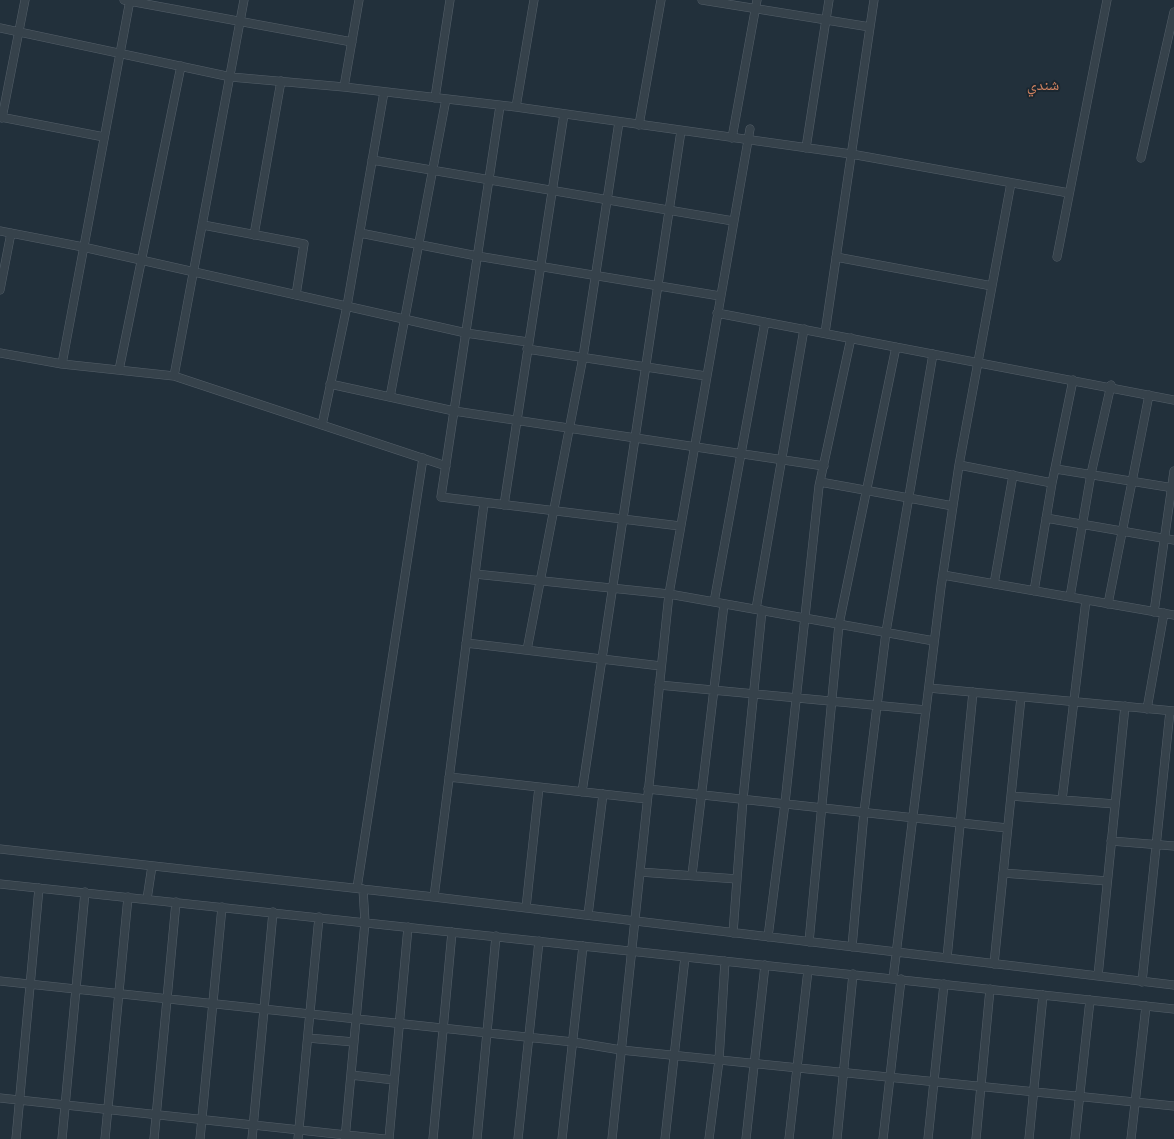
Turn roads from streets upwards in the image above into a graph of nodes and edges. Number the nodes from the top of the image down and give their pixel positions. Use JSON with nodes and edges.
{"nodes":[{"id":1,"x":25,"y":0,"type":"edge"},
{"id":2,"x":128,"y":0,"type":"edge"},
{"id":3,"x":244,"y":0,"type":"edge"},
{"id":4,"x":359,"y":0,"type":"edge"},
{"id":5,"x":450,"y":0,"type":"edge"},
{"id":6,"x":534,"y":0,"type":"edge"},
{"id":7,"x":661,"y":0,"type":"edge"},
{"id":8,"x":702,"y":0,"type":"edge"},
{"id":9,"x":757,"y":0,"type":"edge"},
{"id":10,"x":829,"y":0,"type":"edge"},
{"id":11,"x":874,"y":0,"type":"edge"},
{"id":12,"x":1106,"y":0,"type":"edge"},
{"id":13,"x":755,"y":9,"type":"junction"},
{"id":14,"x":1174,"y":12,"type":"edge"},
{"id":15,"x":826,"y":20,"type":"junction"},
{"id":16,"x":240,"y":21,"type":"junction"},
{"id":17,"x":870,"y":27,"type":"junction"},
{"id":18,"x":0,"y":28,"type":"edge"},
{"id":19,"x":19,"y":32,"type":"junction"},
{"id":20,"x":352,"y":42,"type":"junction"},
{"id":21,"x":120,"y":53,"type":"junction"},
{"id":22,"x":181,"y":66,"type":"junction"},
{"id":23,"x":231,"y":77,"type":"junction"},
{"id":24,"x":281,"y":81,"type":"junction"},
{"id":25,"x":344,"y":87,"type":"junction"},
{"id":26,"x":384,"y":92,"type":"junction"},
{"id":27,"x":435,"y":98,"type":"junction"},
{"id":28,"x":446,"y":99,"type":"junction"},
{"id":29,"x":500,"y":106,"type":"junction"},
{"id":30,"x":516,"y":108,"type":"junction"},
{"id":31,"x":564,"y":114,"type":"junction"},
{"id":32,"x":1,"y":118,"type":"edge"},
{"id":33,"x":619,"y":122,"type":"junction"},
{"id":34,"x":639,"y":125,"type":"junction"},
{"id":35,"x":750,"y":129,"type":"dead end"},
{"id":36,"x":682,"y":131,"type":"junction"},
{"id":37,"x":104,"y":137,"type":"junction"},
{"id":38,"x":732,"y":138,"type":"junction"},
{"id":39,"x":748,"y":140,"type":"junction"},
{"id":40,"x":806,"y":148,"type":"junction"},
{"id":41,"x":851,"y":154,"type":"junction"},
{"id":42,"x":1141,"y":158,"type":"dead end"},
{"id":43,"x":372,"y":160,"type":"junction"},
{"id":44,"x":433,"y":171,"type":"junction"},
{"id":45,"x":489,"y":180,"type":"junction"},
{"id":46,"x":1011,"y":183,"type":"junction"},
{"id":47,"x":552,"y":190,"type":"junction"},
{"id":48,"x":1069,"y":193,"type":"junction"},
{"id":49,"x":607,"y":200,"type":"junction"},
{"id":50,"x":670,"y":210,"type":"junction"},
{"id":51,"x":734,"y":221,"type":"junction"},
{"id":52,"x":203,"y":225,"type":"junction"},
{"id":53,"x":0,"y":231,"type":"edge"},
{"id":54,"x":11,"y":233,"type":"junction"},
{"id":55,"x":360,"y":233,"type":"junction"},
{"id":56,"x":254,"y":235,"type":"junction"},
{"id":57,"x":419,"y":245,"type":"junction"},
{"id":58,"x":83,"y":247,"type":"junction"},
{"id":59,"x":477,"y":256,"type":"junction"},
{"id":60,"x":836,"y":257,"type":"junction"},
{"id":61,"x":1057,"y":257,"type":"dead end"},
{"id":62,"x":141,"y":260,"type":"junction"},
{"id":63,"x":540,"y":266,"type":"junction"},
{"id":64,"x":195,"y":272,"type":"junction"},
{"id":65,"x":596,"y":276,"type":"junction"},
{"id":66,"x":658,"y":286,"type":"junction"},
{"id":67,"x":992,"y":286,"type":"junction"},
{"id":68,"x":0,"y":290,"type":"edge"},
{"id":69,"x":296,"y":295,"type":"junction"},
{"id":70,"x":720,"y":296,"type":"junction"},
{"id":71,"x":347,"y":306,"type":"junction"},
{"id":72,"x":717,"y":313,"type":"junction"},
{"id":73,"x":404,"y":319,"type":"junction"},
{"id":74,"x":764,"y":322,"type":"junction"},
{"id":75,"x":804,"y":329,"type":"junction"},
{"id":76,"x":466,"y":333,"type":"junction"},
{"id":77,"x":825,"y":333,"type":"junction"},
{"id":78,"x":851,"y":338,"type":"junction"},
{"id":79,"x":527,"y":346,"type":"junction"},
{"id":80,"x":896,"y":347,"type":"junction"},
{"id":81,"x":0,"y":353,"type":"edge"},
{"id":82,"x":933,"y":354,"type":"junction"},
{"id":83,"x":583,"y":357,"type":"junction"},
{"id":84,"x":978,"y":362,"type":"junction"},
{"id":85,"x":62,"y":364,"type":"junction"},
{"id":86,"x":646,"y":366,"type":"junction"},
{"id":87,"x":119,"y":370,"type":"junction"},
{"id":88,"x":174,"y":376,"type":"junction"},
{"id":89,"x":706,"y":376,"type":"junction"},
{"id":90,"x":1074,"y":380,"type":"junction"},
{"id":91,"x":330,"y":384,"type":"junction"},
{"id":92,"x":1110,"y":386,"type":"junction"},
{"id":93,"x":1149,"y":395,"type":"junction"},
{"id":94,"x":390,"y":397,"type":"junction"},
{"id":95,"x":1174,"y":400,"type":"edge"},
{"id":96,"x":454,"y":411,"type":"junction"},
{"id":97,"x":516,"y":420,"type":"junction"},
{"id":98,"x":322,"y":425,"type":"junction"},
{"id":99,"x":570,"y":428,"type":"junction"},
{"id":100,"x":635,"y":438,"type":"junction"},
{"id":101,"x":694,"y":447,"type":"junction"},
{"id":102,"x":741,"y":454,"type":"junction"},
{"id":103,"x":423,"y":458,"type":"junction"},
{"id":104,"x":781,"y":460,"type":"junction"},
{"id":105,"x":959,"y":465,"type":"junction"},
{"id":106,"x":446,"y":466,"type":"junction"},
{"id":107,"x":824,"y":466,"type":"junction"},
{"id":108,"x":1056,"y":469,"type":"junction"},
{"id":109,"x":1174,"y":471,"type":"edge"},
{"id":110,"x":1091,"y":474,"type":"junction"},
{"id":111,"x":1013,"y":475,"type":"junction"},
{"id":112,"x":1132,"y":481,"type":"junction"},
{"id":113,"x":820,"y":482,"type":"junction"},
{"id":114,"x":1052,"y":483,"type":"junction"},
{"id":115,"x":1173,"y":487,"type":"edge"},
{"id":116,"x":866,"y":490,"type":"junction"},
{"id":117,"x":909,"y":498,"type":"junction"},
{"id":118,"x":484,"y":503,"type":"junction"},
{"id":119,"x":504,"y":505,"type":"junction"},
{"id":120,"x":953,"y":506,"type":"junction"},
{"id":121,"x":554,"y":511,"type":"junction"},
{"id":122,"x":1046,"y":518,"type":"junction"},
{"id":123,"x":623,"y":519,"type":"junction"},
{"id":124,"x":1082,"y":524,"type":"junction"},
{"id":125,"x":680,"y":526,"type":"junction"},
{"id":126,"x":1122,"y":531,"type":"junction"},
{"id":127,"x":1164,"y":539,"type":"junction"},
{"id":128,"x":1174,"y":540,"type":"edge"},
{"id":129,"x":475,"y":574,"type":"junction"},
{"id":130,"x":943,"y":575,"type":"junction"},
{"id":131,"x":541,"y":581,"type":"junction"},
{"id":132,"x":994,"y":584,"type":"junction"},
{"id":133,"x":612,"y":588,"type":"junction"},
{"id":134,"x":1034,"y":591,"type":"junction"},
{"id":135,"x":669,"y":594,"type":"junction"},
{"id":136,"x":1070,"y":597,"type":"junction"},
{"id":137,"x":1086,"y":600,"type":"junction"},
{"id":138,"x":714,"y":602,"type":"junction"},
{"id":139,"x":724,"y":604,"type":"junction"},
{"id":140,"x":1108,"y":604,"type":"junction"},
{"id":141,"x":759,"y":610,"type":"junction"},
{"id":142,"x":1154,"y":612,"type":"junction"},
{"id":143,"x":1164,"y":614,"type":"junction"},
{"id":144,"x":1174,"y":615,"type":"edge"},
{"id":145,"x":804,"y":618,"type":"junction"},
{"id":146,"x":839,"y":624,"type":"junction"},
{"id":147,"x":886,"y":632,"type":"junction"},
{"id":148,"x":934,"y":641,"type":"junction"},
{"id":149,"x":466,"y":643,"type":"junction"},
{"id":150,"x":528,"y":650,"type":"junction"},
{"id":151,"x":602,"y":659,"type":"junction"},
{"id":152,"x":661,"y":666,"type":"junction"},
{"id":153,"x":659,"y":685,"type":"junction"},
{"id":154,"x":928,"y":688,"type":"junction"},
{"id":155,"x":714,"y":690,"type":"junction"},
{"id":156,"x":973,"y":692,"type":"junction"},
{"id":157,"x":753,"y":694,"type":"junction"},
{"id":158,"x":1021,"y":696,"type":"junction"},
{"id":159,"x":796,"y":698,"type":"junction"},
{"id":160,"x":832,"y":701,"type":"junction"},
{"id":161,"x":1072,"y":701,"type":"junction"},
{"id":162,"x":877,"y":706,"type":"junction"},
{"id":163,"x":1125,"y":706,"type":"junction"},
{"id":164,"x":1147,"y":708,"type":"junction"},
{"id":165,"x":926,"y":710,"type":"junction"},
{"id":166,"x":1172,"y":711,"type":"edge"},
{"id":167,"x":449,"y":777,"type":"junction"},
{"id":168,"x":539,"y":787,"type":"junction"},
{"id":169,"x":648,"y":789,"type":"junction"},
{"id":170,"x":582,"y":792,"type":"junction"},
{"id":171,"x":603,"y":794,"type":"junction"},
{"id":172,"x":702,"y":794,"type":"junction"},
{"id":173,"x":1011,"y":796,"type":"junction"},
{"id":174,"x":648,"y":799,"type":"junction"},
{"id":175,"x":743,"y":799,"type":"junction"},
{"id":176,"x":1062,"y":800,"type":"junction"},
{"id":177,"x":785,"y":803,"type":"junction"},
{"id":178,"x":1115,"y":804,"type":"junction"},
{"id":179,"x":823,"y":808,"type":"junction"},
{"id":180,"x":864,"y":812,"type":"junction"},
{"id":181,"x":912,"y":817,"type":"junction"},
{"id":182,"x":960,"y":823,"type":"junction"},
{"id":183,"x":1008,"y":828,"type":"junction"},
{"id":184,"x":1111,"y":841,"type":"junction"},
{"id":185,"x":1156,"y":845,"type":"junction"},
{"id":186,"x":1174,"y":846,"type":"edge"},
{"id":187,"x":0,"y":849,"type":"edge"},
{"id":188,"x":152,"y":866,"type":"junction"},
{"id":189,"x":640,"y":872,"type":"junction"},
{"id":190,"x":1003,"y":872,"type":"junction"},
{"id":191,"x":692,"y":875,"type":"junction"},
{"id":192,"x":737,"y":878,"type":"junction"},
{"id":193,"x":1107,"y":881,"type":"junction"},
{"id":194,"x":0,"y":884,"type":"edge"},
{"id":195,"x":39,"y":888,"type":"junction"},
{"id":196,"x":360,"y":889,"type":"junction"},
{"id":197,"x":85,"y":892,"type":"junction"},
{"id":198,"x":128,"y":897,"type":"junction"},
{"id":199,"x":434,"y":897,"type":"junction"},
{"id":200,"x":147,"y":899,"type":"junction"},
{"id":201,"x":176,"y":902,"type":"junction"},
{"id":202,"x":222,"y":907,"type":"junction"},
{"id":203,"x":526,"y":908,"type":"junction"},
{"id":204,"x":272,"y":912,"type":"junction"},
{"id":205,"x":588,"y":915,"type":"junction"},
{"id":206,"x":319,"y":918,"type":"junction"},
{"id":207,"x":635,"y":921,"type":"junction"},
{"id":208,"x":365,"y":922,"type":"junction"},
{"id":209,"x":408,"y":927,"type":"junction"},
{"id":210,"x":452,"y":932,"type":"junction"},
{"id":211,"x":733,"y":933,"type":"junction"},
{"id":212,"x":496,"y":936,"type":"junction"},
{"id":213,"x":768,"y":937,"type":"junction"},
{"id":214,"x":539,"y":941,"type":"junction"},
{"id":215,"x":809,"y":942,"type":"junction"},
{"id":216,"x":583,"y":946,"type":"junction"},
{"id":217,"x":852,"y":947,"type":"junction"},
{"id":218,"x":632,"y":951,"type":"junction"},
{"id":219,"x":895,"y":952,"type":"junction"},
{"id":220,"x":685,"y":956,"type":"junction"},
{"id":221,"x":947,"y":958,"type":"junction"},
{"id":222,"x":725,"y":961,"type":"junction"},
{"id":223,"x":994,"y":964,"type":"junction"},
{"id":224,"x":765,"y":965,"type":"junction"},
{"id":225,"x":808,"y":970,"type":"junction"},
{"id":226,"x":853,"y":974,"type":"junction"},
{"id":227,"x":1098,"y":976,"type":"junction"},
{"id":228,"x":897,"y":979,"type":"junction"},
{"id":229,"x":0,"y":981,"type":"edge"},
{"id":230,"x":1142,"y":982,"type":"junction"},
{"id":231,"x":944,"y":984,"type":"junction"},
{"id":232,"x":30,"y":985,"type":"junction"},
{"id":233,"x":1174,"y":985,"type":"edge"},
{"id":234,"x":76,"y":989,"type":"junction"},
{"id":235,"x":990,"y":989,"type":"junction"},
{"id":236,"x":119,"y":994,"type":"junction"},
{"id":237,"x":1044,"y":995,"type":"junction"},
{"id":238,"x":166,"y":999,"type":"junction"},
{"id":239,"x":1090,"y":1000,"type":"junction"},
{"id":240,"x":213,"y":1004,"type":"junction"},
{"id":241,"x":1146,"y":1006,"type":"junction"},
{"id":242,"x":1174,"y":1008,"type":"edge"},
{"id":243,"x":264,"y":1009,"type":"junction"},
{"id":244,"x":310,"y":1014,"type":"junction"},
{"id":245,"x":356,"y":1019,"type":"junction"},
{"id":246,"x":399,"y":1024,"type":"junction"},
{"id":247,"x":443,"y":1029,"type":"junction"},
{"id":248,"x":487,"y":1033,"type":"junction"},
{"id":249,"x":308,"y":1038,"type":"junction"},
{"id":250,"x":528,"y":1038,"type":"junction"},
{"id":251,"x":354,"y":1042,"type":"junction"},
{"id":252,"x":573,"y":1042,"type":"junction"},
{"id":253,"x":621,"y":1050,"type":"junction"},
{"id":254,"x":674,"y":1055,"type":"junction"},
{"id":255,"x":719,"y":1060,"type":"junction"},
{"id":256,"x":754,"y":1063,"type":"junction"},
{"id":257,"x":796,"y":1068,"type":"junction"},
{"id":258,"x":844,"y":1072,"type":"junction"},
{"id":259,"x":351,"y":1075,"type":"junction"},
{"id":260,"x":890,"y":1077,"type":"junction"},
{"id":261,"x":394,"y":1080,"type":"junction"},
{"id":262,"x":934,"y":1081,"type":"junction"},
{"id":263,"x":982,"y":1086,"type":"junction"},
{"id":264,"x":1034,"y":1092,"type":"junction"},
{"id":265,"x":1080,"y":1096,"type":"junction"},
{"id":266,"x":0,"y":1098,"type":"edge"},
{"id":267,"x":20,"y":1100,"type":"junction"},
{"id":268,"x":1135,"y":1102,"type":"junction"},
{"id":269,"x":65,"y":1105,"type":"junction"},
{"id":270,"x":1174,"y":1106,"type":"edge"},
{"id":271,"x":108,"y":1110,"type":"junction"},
{"id":272,"x":156,"y":1115,"type":"junction"},
{"id":273,"x":202,"y":1120,"type":"junction"},
{"id":274,"x":253,"y":1125,"type":"junction"},
{"id":275,"x":299,"y":1130,"type":"junction"},
{"id":276,"x":345,"y":1137,"type":"edge"},
{"id":277,"x":16,"y":1139,"type":"edge"},
{"id":278,"x":62,"y":1139,"type":"edge"},
{"id":279,"x":105,"y":1139,"type":"edge"},
{"id":280,"x":154,"y":1139,"type":"edge"},
{"id":281,"x":200,"y":1139,"type":"edge"},
{"id":282,"x":252,"y":1139,"type":"edge"},
{"id":283,"x":298,"y":1139,"type":"edge"},
{"id":284,"x":384,"y":1139,"type":"edge"},
{"id":285,"x":389,"y":1139,"type":"edge"},
{"id":286,"x":433,"y":1139,"type":"edge"},
{"id":287,"x":477,"y":1139,"type":"edge"},
{"id":288,"x":518,"y":1139,"type":"edge"},
{"id":289,"x":562,"y":1139,"type":"edge"},
{"id":290,"x":612,"y":1139,"type":"edge"},
{"id":291,"x":665,"y":1139,"type":"edge"},
{"id":292,"x":709,"y":1139,"type":"edge"},
{"id":293,"x":746,"y":1139,"type":"edge"},
{"id":294,"x":789,"y":1139,"type":"edge"},
{"id":295,"x":837,"y":1139,"type":"edge"},
{"id":296,"x":883,"y":1139,"type":"edge"},
{"id":297,"x":928,"y":1139,"type":"edge"},
{"id":298,"x":976,"y":1139,"type":"edge"},
{"id":299,"x":1029,"y":1139,"type":"edge"},
{"id":300,"x":1075,"y":1139,"type":"edge"},
{"id":301,"x":1131,"y":1139,"type":"edge"}],
"edges":[{"from":1,"to":19,"type":"street"},
{"from":2,"to":16,"type":"street"},
{"from":2,"to":21,"type":"street"},
{"from":3,"to":16,"type":"street"},
{"from":4,"to":20,"type":"street"},
{"from":5,"to":27,"type":"street"},
{"from":6,"to":30,"type":"street"},
{"from":7,"to":34,"type":"street"},
{"from":8,"to":13,"type":"street"},
{"from":9,"to":13,"type":"street"},
{"from":10,"to":15,"type":"street"},
{"from":11,"to":17,"type":"street"},
{"from":12,"to":48,"type":"street"},
{"from":13,"to":15,"type":"street"},
{"from":13,"to":38,"type":"street"},
{"from":14,"to":42,"type":"street"},
{"from":15,"to":17,"type":"street"},
{"from":15,"to":40,"type":"street"},
{"from":16,"to":20,"type":"street"},
{"from":16,"to":23,"type":"street"},
{"from":17,"to":41,"type":"street"},
{"from":18,"to":19,"type":"street"},
{"from":19,"to":21,"type":"street"},
{"from":19,"to":32,"type":"street"},
{"from":20,"to":25,"type":"street"},
{"from":21,"to":22,"type":"street"},
{"from":21,"to":37,"type":"street"},
{"from":22,"to":23,"type":"street"},
{"from":22,"to":62,"type":"street"},
{"from":23,"to":24,"type":"street"},
{"from":23,"to":52,"type":"street"},
{"from":24,"to":25,"type":"street"},
{"from":24,"to":56,"type":"street"},
{"from":25,"to":26,"type":"street"},
{"from":26,"to":27,"type":"street"},
{"from":26,"to":43,"type":"street"},
{"from":27,"to":28,"type":"street"},
{"from":28,"to":29,"type":"street"},
{"from":28,"to":44,"type":"street"},
{"from":29,"to":30,"type":"street"},
{"from":29,"to":45,"type":"street"},
{"from":30,"to":31,"type":"street"},
{"from":31,"to":33,"type":"street"},
{"from":31,"to":47,"type":"street"},
{"from":32,"to":37,"type":"street"},
{"from":33,"to":34,"type":"street"},
{"from":33,"to":49,"type":"street"},
{"from":34,"to":36,"type":"street"},
{"from":35,"to":39,"type":"street"},
{"from":36,"to":38,"type":"street"},
{"from":36,"to":50,"type":"street"},
{"from":37,"to":58,"type":"street"},
{"from":38,"to":39,"type":"street"},
{"from":39,"to":40,"type":"street"},
{"from":39,"to":51,"type":"street"},
{"from":40,"to":41,"type":"street"},
{"from":41,"to":46,"type":"street"},
{"from":41,"to":60,"type":"street"},
{"from":43,"to":44,"type":"street"},
{"from":43,"to":55,"type":"street"},
{"from":44,"to":45,"type":"street"},
{"from":44,"to":57,"type":"street"},
{"from":45,"to":47,"type":"street"},
{"from":45,"to":59,"type":"street"},
{"from":46,"to":48,"type":"street"},
{"from":46,"to":67,"type":"street"},
{"from":47,"to":49,"type":"street"},
{"from":47,"to":63,"type":"street"},
{"from":48,"to":61,"type":"street"},
{"from":49,"to":50,"type":"street"},
{"from":49,"to":65,"type":"street"},
{"from":50,"to":51,"type":"street"},
{"from":50,"to":66,"type":"street"},
{"from":51,"to":70,"type":"street"},
{"from":52,"to":56,"type":"street"},
{"from":52,"to":64,"type":"street"},
{"from":53,"to":54,"type":"street"},
{"from":54,"to":58,"type":"street"},
{"from":54,"to":68,"type":"street"},
{"from":55,"to":57,"type":"street"},
{"from":55,"to":71,"type":"street"},
{"from":56,"to":69,"type":"street"},
{"from":57,"to":59,"type":"street"},
{"from":57,"to":73,"type":"street"},
{"from":58,"to":62,"type":"street"},
{"from":58,"to":85,"type":"street"},
{"from":59,"to":63,"type":"street"},
{"from":59,"to":76,"type":"street"},
{"from":60,"to":67,"type":"street"},
{"from":60,"to":77,"type":"street"},
{"from":62,"to":64,"type":"street"},
{"from":62,"to":87,"type":"street"},
{"from":63,"to":65,"type":"street"},
{"from":63,"to":79,"type":"street"},
{"from":64,"to":69,"type":"street"},
{"from":64,"to":88,"type":"street"},
{"from":65,"to":66,"type":"street"},
{"from":65,"to":83,"type":"street"},
{"from":66,"to":70,"type":"street"},
{"from":66,"to":86,"type":"street"},
{"from":67,"to":84,"type":"street"},
{"from":69,"to":71,"type":"street"},
{"from":70,"to":72,"type":"street"},
{"from":71,"to":73,"type":"street"},
{"from":71,"to":91,"type":"street"},
{"from":72,"to":74,"type":"street"},
{"from":72,"to":89,"type":"street"},
{"from":73,"to":76,"type":"street"},
{"from":73,"to":94,"type":"street"},
{"from":74,"to":75,"type":"street"},
{"from":74,"to":102,"type":"street"},
{"from":75,"to":77,"type":"street"},
{"from":75,"to":104,"type":"street"},
{"from":76,"to":79,"type":"street"},
{"from":76,"to":96,"type":"street"},
{"from":77,"to":78,"type":"street"},
{"from":78,"to":80,"type":"street"},
{"from":78,"to":107,"type":"street"},
{"from":79,"to":83,"type":"street"},
{"from":79,"to":97,"type":"street"},
{"from":80,"to":82,"type":"street"},
{"from":80,"to":116,"type":"street"},
{"from":81,"to":85,"type":"street"},
{"from":82,"to":84,"type":"street"},
{"from":82,"to":117,"type":"street"},
{"from":83,"to":86,"type":"street"},
{"from":83,"to":99,"type":"street"},
{"from":84,"to":90,"type":"street"},
{"from":84,"to":105,"type":"street"},
{"from":85,"to":87,"type":"street"},
{"from":86,"to":89,"type":"street"},
{"from":86,"to":100,"type":"street"},
{"from":87,"to":88,"type":"street"},
{"from":88,"to":98,"type":"street"},
{"from":89,"to":101,"type":"street"},
{"from":90,"to":92,"type":"street"},
{"from":90,"to":108,"type":"street"},
{"from":91,"to":94,"type":"street"},
{"from":91,"to":98,"type":"street"},
{"from":92,"to":93,"type":"street"},
{"from":92,"to":110,"type":"street"},
{"from":93,"to":95,"type":"street"},
{"from":93,"to":112,"type":"street"},
{"from":94,"to":96,"type":"street"},
{"from":96,"to":97,"type":"street"},
{"from":96,"to":106,"type":"street"},
{"from":97,"to":99,"type":"street"},
{"from":97,"to":119,"type":"street"},
{"from":98,"to":103,"type":"street"},
{"from":99,"to":100,"type":"street"},
{"from":99,"to":121,"type":"street"},
{"from":100,"to":101,"type":"street"},
{"from":100,"to":123,"type":"street"},
{"from":101,"to":102,"type":"street"},
{"from":101,"to":125,"type":"street"},
{"from":102,"to":104,"type":"street"},
{"from":102,"to":138,"type":"street"},
{"from":103,"to":106,"type":"street"},
{"from":103,"to":196,"type":"street"},
{"from":104,"to":107,"type":"street"},
{"from":104,"to":141,"type":"street"},
{"from":105,"to":111,"type":"street"},
{"from":105,"to":120,"type":"street"},
{"from":106,"to":118,"type":"street"},
{"from":107,"to":113,"type":"street"},
{"from":108,"to":110,"type":"street"},
{"from":108,"to":114,"type":"street"},
{"from":109,"to":115,"type":"street"},
{"from":110,"to":112,"type":"street"},
{"from":110,"to":124,"type":"street"},
{"from":111,"to":114,"type":"street"},
{"from":111,"to":132,"type":"street"},
{"from":112,"to":115,"type":"street"},
{"from":112,"to":126,"type":"street"},
{"from":113,"to":116,"type":"street"},
{"from":113,"to":145,"type":"street"},
{"from":114,"to":122,"type":"street"},
{"from":115,"to":127,"type":"street"},
{"from":116,"to":117,"type":"street"},
{"from":116,"to":146,"type":"street"},
{"from":117,"to":120,"type":"street"},
{"from":117,"to":147,"type":"street"},
{"from":118,"to":119,"type":"street"},
{"from":118,"to":129,"type":"street"},
{"from":119,"to":121,"type":"street"},
{"from":120,"to":130,"type":"street"},
{"from":121,"to":123,"type":"street"},
{"from":121,"to":131,"type":"street"},
{"from":122,"to":124,"type":"street"},
{"from":122,"to":134,"type":"street"},
{"from":123,"to":125,"type":"street"},
{"from":123,"to":133,"type":"street"},
{"from":124,"to":126,"type":"street"},
{"from":124,"to":136,"type":"street"},
{"from":125,"to":135,"type":"street"},
{"from":126,"to":127,"type":"street"},
{"from":126,"to":140,"type":"street"},
{"from":127,"to":128,"type":"street"},
{"from":127,"to":142,"type":"street"},
{"from":129,"to":131,"type":"street"},
{"from":129,"to":149,"type":"street"},
{"from":130,"to":132,"type":"street"},
{"from":130,"to":148,"type":"street"},
{"from":131,"to":133,"type":"street"},
{"from":131,"to":150,"type":"street"},
{"from":132,"to":134,"type":"street"},
{"from":133,"to":135,"type":"street"},
{"from":133,"to":151,"type":"street"},
{"from":134,"to":136,"type":"street"},
{"from":135,"to":138,"type":"street"},
{"from":135,"to":152,"type":"street"},
{"from":136,"to":137,"type":"street"},
{"from":137,"to":140,"type":"street"},
{"from":137,"to":161,"type":"street"},
{"from":138,"to":139,"type":"street"},
{"from":139,"to":141,"type":"street"},
{"from":139,"to":155,"type":"street"},
{"from":140,"to":142,"type":"street"},
{"from":141,"to":145,"type":"street"},
{"from":141,"to":157,"type":"street"},
{"from":142,"to":143,"type":"street"},
{"from":143,"to":144,"type":"street"},
{"from":143,"to":164,"type":"street"},
{"from":145,"to":146,"type":"street"},
{"from":145,"to":159,"type":"street"},
{"from":146,"to":147,"type":"street"},
{"from":146,"to":160,"type":"street"},
{"from":147,"to":148,"type":"street"},
{"from":147,"to":162,"type":"street"},
{"from":148,"to":154,"type":"street"},
{"from":149,"to":150,"type":"street"},
{"from":149,"to":167,"type":"street"},
{"from":150,"to":151,"type":"street"},
{"from":151,"to":152,"type":"street"},
{"from":151,"to":170,"type":"street"},
{"from":152,"to":153,"type":"street"},
{"from":153,"to":155,"type":"street"},
{"from":153,"to":169,"type":"street"},
{"from":154,"to":156,"type":"street"},
{"from":154,"to":165,"type":"street"},
{"from":155,"to":157,"type":"street"},
{"from":155,"to":172,"type":"street"},
{"from":156,"to":158,"type":"street"},
{"from":156,"to":182,"type":"street"},
{"from":157,"to":159,"type":"street"},
{"from":157,"to":175,"type":"street"},
{"from":158,"to":161,"type":"street"},
{"from":158,"to":173,"type":"street"},
{"from":159,"to":160,"type":"street"},
{"from":159,"to":177,"type":"street"},
{"from":160,"to":162,"type":"street"},
{"from":160,"to":179,"type":"street"},
{"from":161,"to":163,"type":"street"},
{"from":161,"to":176,"type":"street"},
{"from":162,"to":165,"type":"street"},
{"from":162,"to":180,"type":"street"},
{"from":163,"to":164,"type":"street"},
{"from":163,"to":178,"type":"street"},
{"from":164,"to":166,"type":"street"},
{"from":165,"to":181,"type":"street"},
{"from":166,"to":185,"type":"street"},
{"from":167,"to":168,"type":"street"},
{"from":167,"to":199,"type":"street"},
{"from":168,"to":170,"type":"street"},
{"from":168,"to":203,"type":"street"},
{"from":169,"to":172,"type":"street"},
{"from":169,"to":174,"type":"street"},
{"from":170,"to":171,"type":"street"},
{"from":171,"to":174,"type":"street"},
{"from":171,"to":205,"type":"street"},
{"from":172,"to":175,"type":"street"},
{"from":172,"to":191,"type":"street"},
{"from":173,"to":176,"type":"street"},
{"from":173,"to":183,"type":"street"},
{"from":174,"to":189,"type":"street"},
{"from":175,"to":177,"type":"street"},
{"from":175,"to":192,"type":"street"},
{"from":176,"to":178,"type":"street"},
{"from":177,"to":179,"type":"street"},
{"from":177,"to":213,"type":"street"},
{"from":178,"to":184,"type":"street"},
{"from":179,"to":180,"type":"street"},
{"from":179,"to":215,"type":"street"},
{"from":180,"to":181,"type":"street"},
{"from":180,"to":217,"type":"street"},
{"from":181,"to":182,"type":"street"},
{"from":181,"to":219,"type":"street"},
{"from":182,"to":183,"type":"street"},
{"from":182,"to":221,"type":"street"},
{"from":183,"to":190,"type":"street"},
{"from":184,"to":185,"type":"street"},
{"from":184,"to":193,"type":"street"},
{"from":185,"to":186,"type":"street"},
{"from":185,"to":230,"type":"street"},
{"from":187,"to":188,"type":"street"},
{"from":188,"to":196,"type":"street"},
{"from":188,"to":200,"type":"street"},
{"from":189,"to":191,"type":"street"},
{"from":189,"to":207,"type":"street"},
{"from":190,"to":193,"type":"street"},
{"from":190,"to":223,"type":"street"},
{"from":191,"to":192,"type":"street"},
{"from":192,"to":211,"type":"street"},
{"from":193,"to":227,"type":"street"},
{"from":194,"to":195,"type":"street"},
{"from":195,"to":197,"type":"street"},
{"from":195,"to":232,"type":"street"},
{"from":196,"to":199,"type":"street"},
{"from":196,"to":208,"type":"street"},
{"from":197,"to":198,"type":"street"},
{"from":197,"to":234,"type":"street"},
{"from":198,"to":200,"type":"street"},
{"from":198,"to":236,"type":"street"},
{"from":199,"to":203,"type":"street"},
{"from":200,"to":201,"type":"street"},
{"from":201,"to":202,"type":"street"},
{"from":201,"to":238,"type":"street"},
{"from":202,"to":204,"type":"street"},
{"from":202,"to":240,"type":"street"},
{"from":203,"to":205,"type":"street"},
{"from":204,"to":206,"type":"street"},
{"from":204,"to":243,"type":"street"},
{"from":205,"to":207,"type":"street"},
{"from":206,"to":208,"type":"street"},
{"from":206,"to":244,"type":"street"},
{"from":207,"to":211,"type":"street"},
{"from":207,"to":218,"type":"street"},
{"from":208,"to":209,"type":"street"},
{"from":208,"to":245,"type":"street"},
{"from":209,"to":210,"type":"street"},
{"from":209,"to":246,"type":"street"},
{"from":210,"to":212,"type":"street"},
{"from":210,"to":247,"type":"street"},
{"from":211,"to":213,"type":"street"},
{"from":212,"to":214,"type":"street"},
{"from":212,"to":248,"type":"street"},
{"from":213,"to":215,"type":"street"},
{"from":214,"to":216,"type":"street"},
{"from":214,"to":250,"type":"street"},
{"from":215,"to":217,"type":"street"},
{"from":216,"to":218,"type":"street"},
{"from":216,"to":252,"type":"street"},
{"from":217,"to":219,"type":"street"},
{"from":218,"to":220,"type":"street"},
{"from":218,"to":253,"type":"street"},
{"from":219,"to":221,"type":"street"},
{"from":219,"to":228,"type":"street"},
{"from":220,"to":222,"type":"street"},
{"from":220,"to":254,"type":"street"},
{"from":221,"to":223,"type":"street"},
{"from":222,"to":224,"type":"street"},
{"from":222,"to":255,"type":"street"},
{"from":223,"to":227,"type":"street"},
{"from":224,"to":225,"type":"street"},
{"from":224,"to":256,"type":"street"},
{"from":225,"to":226,"type":"street"},
{"from":225,"to":257,"type":"street"},
{"from":226,"to":228,"type":"street"},
{"from":226,"to":258,"type":"street"},
{"from":227,"to":230,"type":"street"},
{"from":228,"to":231,"type":"street"},
{"from":228,"to":260,"type":"street"},
{"from":229,"to":232,"type":"street"},
{"from":230,"to":233,"type":"street"},
{"from":231,"to":235,"type":"street"},
{"from":231,"to":262,"type":"street"},
{"from":232,"to":234,"type":"street"},
{"from":232,"to":267,"type":"street"},
{"from":234,"to":236,"type":"street"},
{"from":234,"to":269,"type":"street"},
{"from":235,"to":237,"type":"street"},
{"from":235,"to":263,"type":"street"},
{"from":236,"to":238,"type":"street"},
{"from":236,"to":271,"type":"street"},
{"from":237,"to":239,"type":"street"},
{"from":237,"to":264,"type":"street"},
{"from":238,"to":240,"type":"street"},
{"from":238,"to":272,"type":"street"},
{"from":239,"to":241,"type":"street"},
{"from":239,"to":265,"type":"street"},
{"from":240,"to":243,"type":"street"},
{"from":240,"to":273,"type":"street"},
{"from":241,"to":242,"type":"street"},
{"from":241,"to":268,"type":"street"},
{"from":243,"to":244,"type":"street"},
{"from":243,"to":274,"type":"street"},
{"from":244,"to":245,"type":"street"},
{"from":244,"to":249,"type":"street"},
{"from":245,"to":246,"type":"street"},
{"from":245,"to":251,"type":"street"},
{"from":246,"to":247,"type":"street"},
{"from":246,"to":261,"type":"street"},
{"from":247,"to":248,"type":"street"},
{"from":247,"to":286,"type":"street"},
{"from":248,"to":250,"type":"street"},
{"from":248,"to":287,"type":"street"},
{"from":249,"to":251,"type":"street"},
{"from":249,"to":275,"type":"street"},
{"from":250,"to":252,"type":"street"},
{"from":250,"to":288,"type":"street"},
{"from":251,"to":259,"type":"street"},
{"from":252,"to":253,"type":"street"},
{"from":252,"to":289,"type":"street"},
{"from":253,"to":254,"type":"street"},
{"from":253,"to":290,"type":"street"},
{"from":254,"to":255,"type":"street"},
{"from":254,"to":291,"type":"street"},
{"from":255,"to":256,"type":"street"},
{"from":255,"to":292,"type":"street"},
{"from":256,"to":257,"type":"street"},
{"from":256,"to":293,"type":"street"},
{"from":257,"to":258,"type":"street"},
{"from":257,"to":294,"type":"street"},
{"from":258,"to":260,"type":"street"},
{"from":258,"to":295,"type":"street"},
{"from":259,"to":261,"type":"street"},
{"from":259,"to":276,"type":"street"},
{"from":260,"to":262,"type":"street"},
{"from":260,"to":296,"type":"street"},
{"from":261,"to":285,"type":"street"},
{"from":262,"to":263,"type":"street"},
{"from":262,"to":297,"type":"street"},
{"from":263,"to":264,"type":"street"},
{"from":263,"to":298,"type":"street"},
{"from":264,"to":265,"type":"street"},
{"from":264,"to":299,"type":"street"},
{"from":265,"to":268,"type":"street"},
{"from":265,"to":300,"type":"street"},
{"from":266,"to":267,"type":"street"},
{"from":267,"to":269,"type":"street"},
{"from":267,"to":277,"type":"street"},
{"from":268,"to":270,"type":"street"},
{"from":268,"to":301,"type":"street"},
{"from":269,"to":271,"type":"street"},
{"from":269,"to":278,"type":"street"},
{"from":271,"to":272,"type":"street"},
{"from":271,"to":279,"type":"street"},
{"from":272,"to":273,"type":"street"},
{"from":272,"to":280,"type":"street"},
{"from":273,"to":274,"type":"street"},
{"from":273,"to":281,"type":"street"},
{"from":274,"to":275,"type":"street"},
{"from":274,"to":282,"type":"street"},
{"from":275,"to":276,"type":"street"},
{"from":275,"to":283,"type":"street"},
{"from":276,"to":284,"type":"street"}]}
